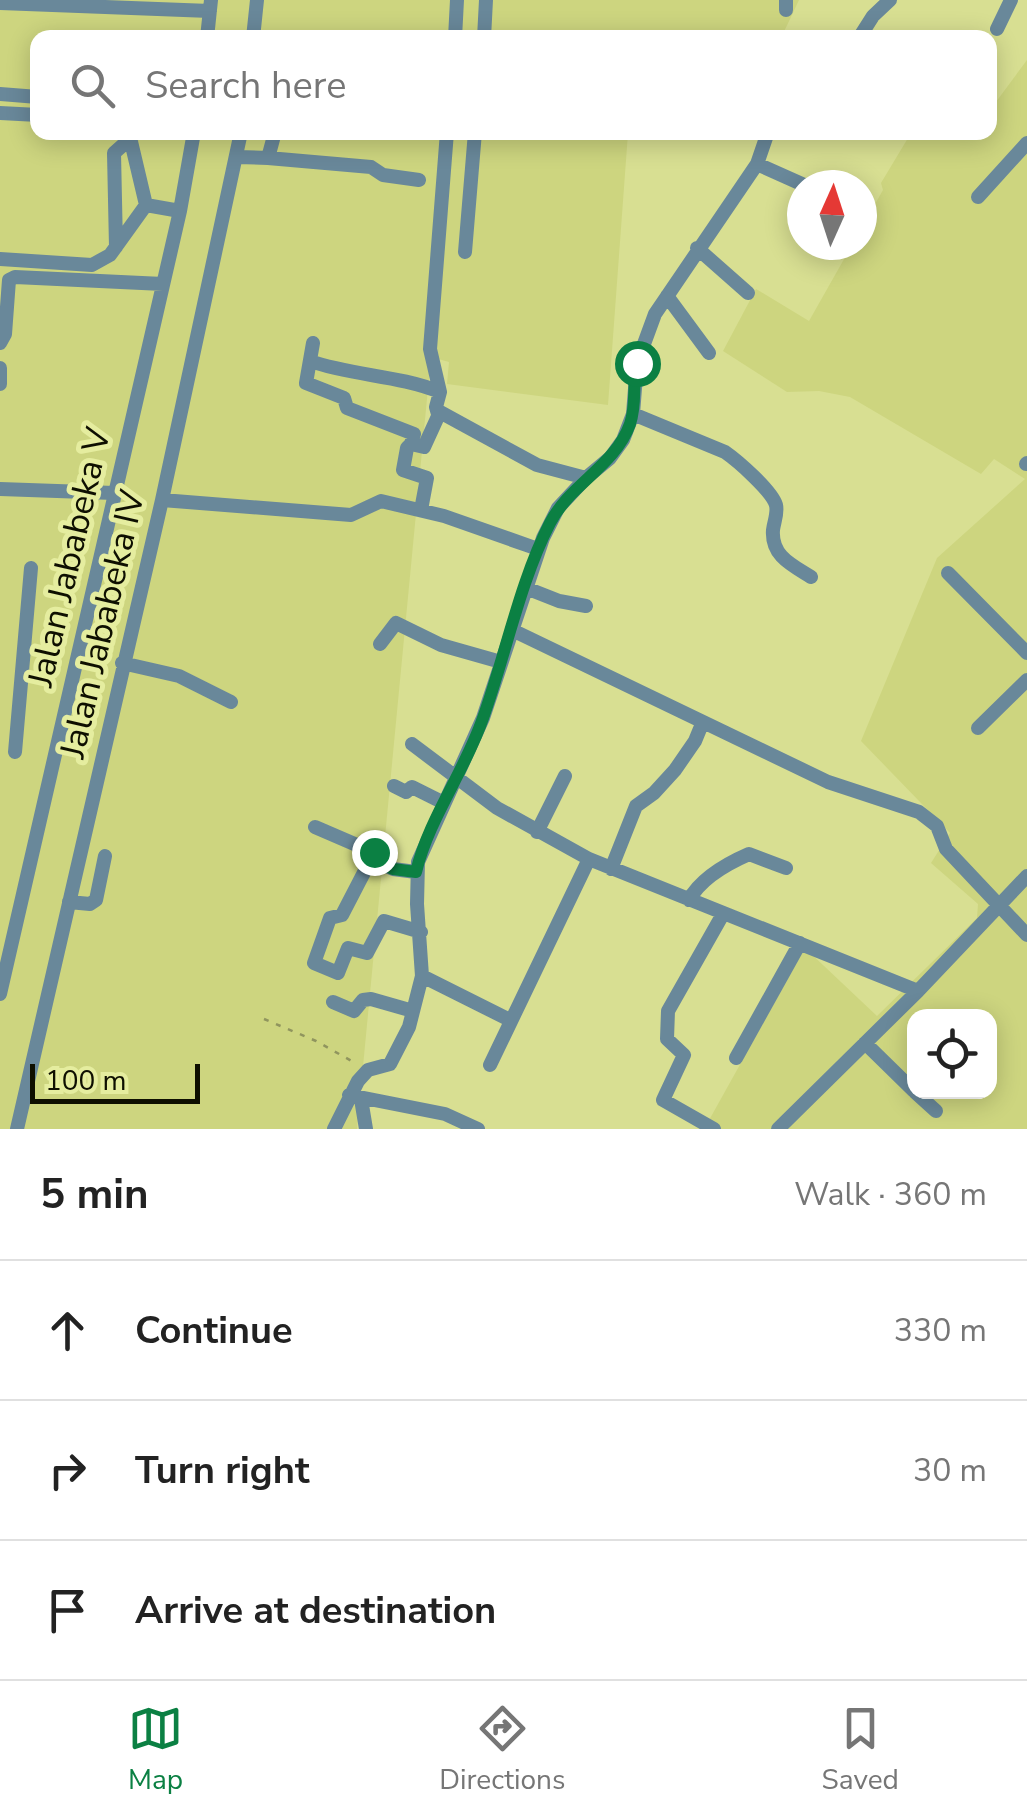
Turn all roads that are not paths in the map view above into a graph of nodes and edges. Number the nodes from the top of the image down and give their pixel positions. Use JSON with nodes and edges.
{"nodes":[{"id":1,"x":257,"y":0,"type":"edge"},
{"id":2,"x":457,"y":0,"type":"edge"},
{"id":3,"x":486,"y":0,"type":"edge"},
{"id":4,"x":890,"y":0,"type":"edge"},
{"id":5,"x":1010,"y":0,"type":"edge"},
{"id":6,"x":0,"y":3,"type":"edge"},
{"id":7,"x":106,"y":3,"type":"edge"},
{"id":8,"x":178,"y":4,"type":"edge"},
{"id":9,"x":211,"y":5,"type":"edge"},
{"id":10,"x":997,"y":29,"type":"dead end"},
{"id":11,"x":209,"y":30,"type":"edge"},
{"id":12,"x":254,"y":30,"type":"edge"},
{"id":13,"x":455,"y":30,"type":"edge"},
{"id":14,"x":484,"y":30,"type":"edge"},
{"id":15,"x":864,"y":30,"type":"edge"},
{"id":16,"x":0,"y":94,"type":"edge"},
{"id":17,"x":30,"y":96,"type":"edge"},
{"id":18,"x":0,"y":113,"type":"edge"},
{"id":19,"x":30,"y":115,"type":"edge"},
{"id":20,"x":126,"y":140,"type":"edge"},
{"id":21,"x":131,"y":140,"type":"edge"},
{"id":22,"x":193,"y":140,"type":"edge"},
{"id":23,"x":240,"y":140,"type":"edge"},
{"id":24,"x":273,"y":140,"type":"edge"},
{"id":25,"x":446,"y":140,"type":"edge"},
{"id":26,"x":474,"y":140,"type":"edge"},
{"id":27,"x":765,"y":140,"type":"edge"},
{"id":28,"x":1027,"y":142,"type":"edge"},
{"id":29,"x":237,"y":158,"type":"junction"},
{"id":30,"x":268,"y":158,"type":"junction"},
{"id":31,"x":757,"y":164,"type":"junction"},
{"id":32,"x":787,"y":177,"type":"edge"},
{"id":33,"x":420,"y":180,"type":"dead end"},
{"id":34,"x":978,"y":197,"type":"dead end"},
{"id":35,"x":146,"y":206,"type":"junction"},
{"id":36,"x":180,"y":211,"type":"junction"},
{"id":37,"x":116,"y":246,"type":"junction"},
{"id":38,"x":698,"y":248,"type":"junction"},
{"id":39,"x":465,"y":252,"type":"dead end"},
{"id":40,"x":0,"y":260,"type":"edge"},
{"id":41,"x":163,"y":284,"type":"junction"},
{"id":42,"x":748,"y":293,"type":"dead end"},
{"id":43,"x":666,"y":296,"type":"junction"},
{"id":44,"x":0,"y":343,"type":"edge"},
{"id":45,"x":312,"y":343,"type":"dead end"},
{"id":46,"x":709,"y":353,"type":"dead end"},
{"id":47,"x":310,"y":362,"type":"junction"},
{"id":48,"x":0,"y":368,"type":"edge"},
{"id":49,"x":0,"y":384,"type":"edge"},
{"id":50,"x":440,"y":392,"type":"junction"},
{"id":51,"x":438,"y":414,"type":"junction"},
{"id":52,"x":633,"y":414,"type":"junction"},
{"id":53,"x":410,"y":444,"type":"junction"},
{"id":54,"x":586,"y":478,"type":"junction"},
{"id":55,"x":0,"y":490,"type":"edge"},
{"id":56,"x":114,"y":493,"type":"junction"},
{"id":57,"x":162,"y":500,"type":"junction"},
{"id":58,"x":421,"y":510,"type":"junction"},
{"id":59,"x":538,"y":550,"type":"junction"},
{"id":60,"x":31,"y":568,"type":"dead end"},
{"id":61,"x":948,"y":573,"type":"dead end"},
{"id":62,"x":811,"y":577,"type":"dead end"},
{"id":63,"x":526,"y":588,"type":"junction"},
{"id":64,"x":586,"y":606,"type":"dead end"},
{"id":65,"x":512,"y":630,"type":"junction"},
{"id":66,"x":380,"y":644,"type":"dead end"},
{"id":67,"x":1027,"y":653,"type":"edge"},
{"id":68,"x":501,"y":662,"type":"junction"},
{"id":69,"x":122,"y":663,"type":"junction"},
{"id":70,"x":1027,"y":680,"type":"edge"},
{"id":71,"x":231,"y":702,"type":"dead end"},
{"id":72,"x":702,"y":724,"type":"junction"},
{"id":73,"x":978,"y":728,"type":"dead end"},
{"id":74,"x":412,"y":744,"type":"dead end"},
{"id":75,"x":15,"y":752,"type":"dead end"},
{"id":76,"x":457,"y":776,"type":"junction"},
{"id":77,"x":565,"y":776,"type":"dead end"},
{"id":78,"x":394,"y":786,"type":"dead end"},
{"id":79,"x":444,"y":803,"type":"junction"},
{"id":80,"x":315,"y":827,"type":"dead end"},
{"id":81,"x":536,"y":832,"type":"junction"},
{"id":82,"x":105,"y":856,"type":"dead end"},
{"id":83,"x":371,"y":859,"type":"junction"},
{"id":84,"x":588,"y":860,"type":"junction"},
{"id":85,"x":786,"y":868,"type":"dead end"},
{"id":86,"x":611,"y":869,"type":"junction"},
{"id":87,"x":416,"y":872,"type":"junction"},
{"id":88,"x":1027,"y":876,"type":"edge"},
{"id":89,"x":689,"y":900,"type":"junction"},
{"id":90,"x":69,"y":902,"type":"junction"},
{"id":91,"x":997,"y":905,"type":"junction"},
{"id":92,"x":722,"y":914,"type":"junction"},
{"id":93,"x":421,"y":932,"type":"junction"},
{"id":94,"x":1027,"y":935,"type":"edge"},
{"id":95,"x":800,"y":944,"type":"junction"},
{"id":96,"x":422,"y":976,"type":"junction"},
{"id":97,"x":918,"y":991,"type":"junction"},
{"id":98,"x":0,"y":994,"type":"edge"},
{"id":99,"x":334,"y":1002,"type":"dead end"},
{"id":100,"x":414,"y":1011,"type":"junction"},
{"id":101,"x":510,"y":1020,"type":"junction"},
{"id":102,"x":864,"y":1042,"type":"junction"},
{"id":103,"x":736,"y":1058,"type":"dead end"},
{"id":104,"x":490,"y":1066,"type":"dead end"},
{"id":105,"x":907,"y":1083,"type":"edge"},
{"id":106,"x":355,"y":1097,"type":"junction"},
{"id":107,"x":923,"y":1099,"type":"edge"},
{"id":108,"x":936,"y":1111,"type":"dead end"},
{"id":109,"x":17,"y":1129,"type":"edge"},
{"id":110,"x":334,"y":1129,"type":"edge"},
{"id":111,"x":366,"y":1129,"type":"edge"},
{"id":112,"x":478,"y":1129,"type":"edge"},
{"id":113,"x":714,"y":1129,"type":"edge"},
{"id":114,"x":778,"y":1129,"type":"edge"}],
"edges":[{"from":1,"to":12,"type":"street"},
{"from":2,"to":13,"type":"street"},
{"from":3,"to":14,"type":"street"},
{"from":4,"to":15,"type":"street"},
{"from":5,"to":10,"type":"street"},
{"from":6,"to":7,"type":"street"},
{"from":7,"to":8,"type":"street"},
{"from":8,"to":9,"type":"street"},
{"from":9,"to":11,"type":"street"},
{"from":16,"to":17,"type":"street"},
{"from":18,"to":19,"type":"street"},
{"from":20,"to":37,"type":"street"},
{"from":21,"to":35,"type":"street"},
{"from":22,"to":36,"type":"street","name":"Jalan Jababeka V"},
{"from":23,"to":29,"type":"street","name":"Jalan Jababeka IV"},
{"from":24,"to":30,"type":"street"},
{"from":25,"to":50,"type":"street"},
{"from":26,"to":39,"type":"street"},
{"from":27,"to":31,"type":"street"},
{"from":28,"to":34,"type":"street"},
{"from":29,"to":30,"type":"street"},
{"from":29,"to":57,"type":"street","name":"Jalan Jababeka IV"},
{"from":30,"to":33,"type":"street"},
{"from":31,"to":32,"type":"street"},
{"from":31,"to":38,"type":"street"},
{"from":35,"to":36,"type":"street"},
{"from":35,"to":37,"type":"street"},
{"from":36,"to":41,"type":"street","name":"Jalan Jababeka V"},
{"from":37,"to":40,"type":"street"},
{"from":38,"to":42,"type":"street"},
{"from":38,"to":43,"type":"street"},
{"from":41,"to":44,"type":"street"},
{"from":41,"to":56,"type":"street","name":"Jalan Jababeka V"},
{"from":43,"to":46,"type":"street"},
{"from":43,"to":52,"type":"street"},
{"from":45,"to":47,"type":"street"},
{"from":47,"to":50,"type":"street"},
{"from":47,"to":53,"type":"street"},
{"from":48,"to":49,"type":"street"},
{"from":50,"to":51,"type":"street"},
{"from":51,"to":53,"type":"street"},
{"from":51,"to":54,"type":"street"},
{"from":52,"to":54,"type":"street"},
{"from":52,"to":62,"type":"street"},
{"from":53,"to":58,"type":"street"},
{"from":54,"to":59,"type":"street"},
{"from":55,"to":56,"type":"street"},
{"from":56,"to":98,"type":"street","name":"Jalan Jababeka V"},
{"from":57,"to":58,"type":"street"},
{"from":57,"to":69,"type":"street","name":"Jalan Jababeka IV"},
{"from":58,"to":59,"type":"street"},
{"from":59,"to":63,"type":"street"},
{"from":60,"to":75,"type":"street"},
{"from":61,"to":67,"type":"street"},
{"from":63,"to":64,"type":"street"},
{"from":63,"to":65,"type":"street"},
{"from":65,"to":68,"type":"street"},
{"from":65,"to":72,"type":"street"},
{"from":66,"to":68,"type":"street"},
{"from":68,"to":76,"type":"street"},
{"from":69,"to":71,"type":"street"},
{"from":69,"to":90,"type":"street","name":"Jalan Jababeka IV"},
{"from":70,"to":73,"type":"street"},
{"from":72,"to":86,"type":"street"},
{"from":72,"to":91,"type":"street"},
{"from":74,"to":76,"type":"street"},
{"from":76,"to":79,"type":"street"},
{"from":76,"to":81,"type":"street"},
{"from":77,"to":81,"type":"street"},
{"from":78,"to":79,"type":"street"},
{"from":79,"to":87,"type":"street"},
{"from":80,"to":83,"type":"street"},
{"from":81,"to":84,"type":"street"},
{"from":82,"to":90,"type":"street"},
{"from":83,"to":87,"type":"street"},
{"from":83,"to":93,"type":"street"},
{"from":84,"to":86,"type":"street"},
{"from":84,"to":101,"type":"street"},
{"from":85,"to":89,"type":"street"},
{"from":86,"to":89,"type":"street"},
{"from":87,"to":93,"type":"street"},
{"from":88,"to":91,"type":"street"},
{"from":89,"to":92,"type":"street"},
{"from":90,"to":109,"type":"street","name":"Jalan Jababeka IV"},
{"from":91,"to":94,"type":"street"},
{"from":91,"to":97,"type":"street"},
{"from":92,"to":95,"type":"street"},
{"from":92,"to":113,"type":"street"},
{"from":93,"to":96,"type":"street"},
{"from":95,"to":97,"type":"street"},
{"from":95,"to":103,"type":"street"},
{"from":96,"to":100,"type":"street"},
{"from":96,"to":101,"type":"street"},
{"from":97,"to":102,"type":"street"},
{"from":99,"to":100,"type":"street"},
{"from":100,"to":106,"type":"street"},
{"from":101,"to":104,"type":"street"},
{"from":102,"to":105,"type":"street"},
{"from":102,"to":114,"type":"street"},
{"from":106,"to":110,"type":"street"},
{"from":106,"to":111,"type":"street"},
{"from":106,"to":112,"type":"street"},
{"from":107,"to":108,"type":"street"}]}
